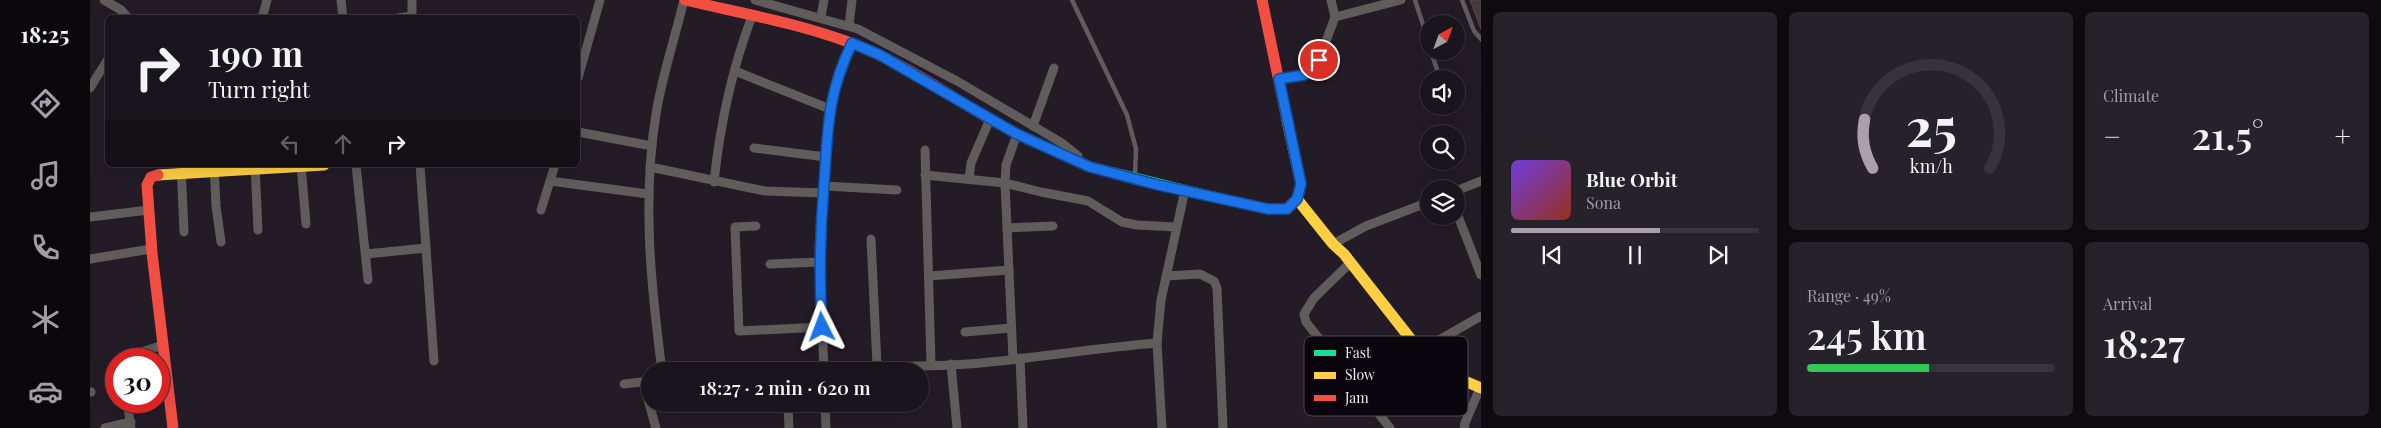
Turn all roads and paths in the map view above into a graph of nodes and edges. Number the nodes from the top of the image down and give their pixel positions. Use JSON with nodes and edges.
{"nodes":[{"id":1,"x":104,"y":0,"type":"edge"},
{"id":2,"x":267,"y":0,"type":"edge"},
{"id":3,"x":341,"y":0,"type":"edge"},
{"id":4,"x":412,"y":0,"type":"edge"},
{"id":5,"x":600,"y":0,"type":"edge"},
{"id":6,"x":685,"y":0,"type":"edge"},
{"id":7,"x":755,"y":0,"type":"edge"},
{"id":8,"x":824,"y":0,"type":"edge"},
{"id":9,"x":852,"y":0,"type":"edge"},
{"id":10,"x":1072,"y":0,"type":"edge"},
{"id":11,"x":1262,"y":0,"type":"edge"},
{"id":12,"x":1331,"y":0,"type":"edge"},
{"id":13,"x":1400,"y":0,"type":"edge"},
{"id":14,"x":1415,"y":0,"type":"edge"},
{"id":15,"x":1462,"y":0,"type":"edge"},
{"id":16,"x":125,"y":15,"type":"edge"},
{"id":17,"x":263,"y":15,"type":"edge"},
{"id":18,"x":343,"y":15,"type":"edge"},
{"id":19,"x":412,"y":15,"type":"edge"},
{"id":20,"x":752,"y":16,"type":"junction"},
{"id":21,"x":1420,"y":16,"type":"edge"},
{"id":22,"x":821,"y":17,"type":"junction"},
{"id":23,"x":1335,"y":17,"type":"junction"},
{"id":24,"x":849,"y":26,"type":"junction"},
{"id":25,"x":1481,"y":39,"type":"edge"},
{"id":26,"x":852,"y":43,"type":"junction"},
{"id":27,"x":105,"y":64,"type":"edge"},
{"id":28,"x":1054,"y":68,"type":"dead end"},
{"id":29,"x":580,"y":71,"type":"edge"},
{"id":30,"x":735,"y":71,"type":"junction"},
{"id":31,"x":1279,"y":79,"type":"junction"},
{"id":32,"x":90,"y":88,"type":"edge"},
{"id":33,"x":830,"y":109,"type":"junction"},
{"id":34,"x":990,"y":119,"type":"junction"},
{"id":35,"x":1033,"y":126,"type":"junction"},
{"id":36,"x":580,"y":132,"type":"edge"},
{"id":37,"x":1017,"y":134,"type":"junction"},
{"id":38,"x":652,"y":146,"type":"junction"},
{"id":39,"x":754,"y":148,"type":"dead end"},
{"id":40,"x":926,"y":150,"type":"dead end"},
{"id":41,"x":826,"y":157,"type":"junction"},
{"id":42,"x":278,"y":167,"type":"edge"},
{"id":43,"x":301,"y":167,"type":"edge"},
{"id":44,"x":356,"y":167,"type":"edge"},
{"id":45,"x":420,"y":167,"type":"edge"},
{"id":46,"x":554,"y":167,"type":"edge"},
{"id":47,"x":650,"y":167,"type":"junction"},
{"id":48,"x":1090,"y":167,"type":"junction"},
{"id":49,"x":214,"y":168,"type":"edge"},
{"id":50,"x":255,"y":168,"type":"edge"},
{"id":51,"x":181,"y":169,"type":"edge"},
{"id":52,"x":925,"y":175,"type":"junction"},
{"id":53,"x":969,"y":179,"type":"junction"},
{"id":54,"x":1135,"y":179,"type":"junction"},
{"id":55,"x":550,"y":181,"type":"junction"},
{"id":56,"x":1481,"y":181,"type":"edge"},
{"id":57,"x":714,"y":182,"type":"junction"},
{"id":58,"x":1005,"y":182,"type":"junction"},
{"id":59,"x":1465,"y":187,"type":"edge"},
{"id":60,"x":823,"y":189,"type":"junction"},
{"id":61,"x":897,"y":190,"type":"dead end"},
{"id":62,"x":1185,"y":190,"type":"junction"},
{"id":63,"x":648,"y":194,"type":"junction"},
{"id":64,"x":1297,"y":199,"type":"junction"},
{"id":65,"x":1420,"y":205,"type":"edge"},
{"id":66,"x":149,"y":210,"type":"junction"},
{"id":67,"x":541,"y":210,"type":"dead end"},
{"id":68,"x":90,"y":217,"type":"edge"},
{"id":69,"x":306,"y":224,"type":"dead end"},
{"id":70,"x":1461,"y":225,"type":"edge"},
{"id":71,"x":756,"y":226,"type":"dead end"},
{"id":72,"x":1053,"y":226,"type":"dead end"},
{"id":73,"x":1176,"y":227,"type":"junction"},
{"id":74,"x":1007,"y":228,"type":"junction"},
{"id":75,"x":258,"y":230,"type":"dead end"},
{"id":76,"x":184,"y":232,"type":"dead end"},
{"id":77,"x":871,"y":239,"type":"dead end"},
{"id":78,"x":221,"y":242,"type":"dead end"},
{"id":79,"x":1333,"y":244,"type":"junction"},
{"id":80,"x":426,"y":248,"type":"junction"},
{"id":81,"x":151,"y":249,"type":"junction"},
{"id":82,"x":366,"y":254,"type":"junction"},
{"id":83,"x":90,"y":259,"type":"edge"},
{"id":84,"x":819,"y":262,"type":"junction"},
{"id":85,"x":1350,"y":263,"type":"junction"},
{"id":86,"x":770,"y":264,"type":"dead end"},
{"id":87,"x":1009,"y":270,"type":"junction"},
{"id":88,"x":1481,"y":275,"type":"edge"},
{"id":89,"x":929,"y":276,"type":"junction"},
{"id":90,"x":1166,"y":276,"type":"junction"},
{"id":91,"x":368,"y":280,"type":"dead end"},
{"id":92,"x":1481,"y":316,"type":"edge"},
{"id":93,"x":822,"y":327,"type":"junction"},
{"id":94,"x":1012,"y":328,"type":"junction"},
{"id":95,"x":965,"y":332,"type":"dead end"},
{"id":96,"x":1317,"y":336,"type":"edge"},
{"id":97,"x":1408,"y":336,"type":"edge"},
{"id":98,"x":1446,"y":336,"type":"edge"},
{"id":99,"x":1157,"y":343,"type":"junction"},
{"id":100,"x":163,"y":345,"type":"junction"},
{"id":101,"x":154,"y":348,"type":"edge"},
{"id":102,"x":1016,"y":358,"type":"junction"},
{"id":103,"x":434,"y":361,"type":"dead end"},
{"id":104,"x":661,"y":362,"type":"edge"},
{"id":105,"x":824,"y":362,"type":"edge"},
{"id":106,"x":877,"y":362,"type":"edge"},
{"id":107,"x":951,"y":364,"type":"junction"},
{"id":108,"x":931,"y":365,"type":"joint"},
{"id":109,"x":1468,"y":382,"type":"edge"},
{"id":110,"x":641,"y":383,"type":"edge"},
{"id":111,"x":624,"y":384,"type":"dead end"},
{"id":112,"x":1481,"y":388,"type":"edge"},
{"id":113,"x":653,"y":412,"type":"edge"},
{"id":114,"x":788,"y":412,"type":"edge"},
{"id":115,"x":826,"y":412,"type":"edge"},
{"id":116,"x":1468,"y":414,"type":"edge"},
{"id":117,"x":1380,"y":416,"type":"edge"},
{"id":118,"x":1467,"y":416,"type":"edge"},
{"id":119,"x":131,"y":425,"type":"edge"},
{"id":120,"x":104,"y":428,"type":"edge"},
{"id":121,"x":173,"y":428,"type":"edge"},
{"id":122,"x":656,"y":428,"type":"edge"},
{"id":123,"x":789,"y":428,"type":"edge"},
{"id":124,"x":826,"y":428,"type":"edge"},
{"id":125,"x":958,"y":428,"type":"edge"},
{"id":126,"x":1023,"y":428,"type":"edge"},
{"id":127,"x":1162,"y":428,"type":"edge"},
{"id":128,"x":1222,"y":428,"type":"edge"},
{"id":129,"x":1390,"y":428,"type":"edge"},
{"id":130,"x":1464,"y":428,"type":"edge"}],
"edges":[{"from":1,"to":16,"type":"street"},
{"from":2,"to":17,"type":"street"},
{"from":3,"to":18,"type":"street"},
{"from":4,"to":19,"type":"street"},
{"from":5,"to":29,"type":"street"},
{"from":6,"to":20,"type":"main road"},
{"from":6,"to":38,"type":"street"},
{"from":7,"to":22,"type":"street"},
{"from":8,"to":22,"type":"street"},
{"from":9,"to":24,"type":"street"},
{"from":10,"to":54,"type":"lane"},
{"from":11,"to":31,"type":"main road"},
{"from":12,"to":23,"type":"street"},
{"from":13,"to":23,"type":"street"},
{"from":14,"to":21,"type":"lane"},
{"from":15,"to":25,"type":"lane"},
{"from":20,"to":26,"type":"main road"},
{"from":20,"to":30,"type":"street"},
{"from":22,"to":24,"type":"street"},
{"from":23,"to":31,"type":"street"},
{"from":24,"to":35,"type":"street"},
{"from":26,"to":33,"type":"street"},
{"from":26,"to":34,"type":"main road"},
{"from":27,"to":32,"type":"street"},
{"from":28,"to":35,"type":"street"},
{"from":30,"to":33,"type":"street"},
{"from":30,"to":57,"type":"street"},
{"from":31,"to":64,"type":"main road"},
{"from":33,"to":41,"type":"street"},
{"from":34,"to":37,"type":"main road"},
{"from":34,"to":53,"type":"street"},
{"from":35,"to":48,"type":"street"},
{"from":36,"to":38,"type":"street"},
{"from":37,"to":48,"type":"main road"},
{"from":37,"to":58,"type":"street"},
{"from":38,"to":47,"type":"street"},
{"from":39,"to":41,"type":"street"},
{"from":40,"to":52,"type":"street"},
{"from":41,"to":60,"type":"street"},
{"from":42,"to":50,"type":"main road"},
{"from":43,"to":69,"type":"street"},
{"from":44,"to":82,"type":"street"},
{"from":45,"to":80,"type":"street"},
{"from":46,"to":55,"type":"street"},
{"from":47,"to":57,"type":"street"},
{"from":47,"to":63,"type":"street"},
{"from":48,"to":54,"type":"main road"},
{"from":49,"to":50,"type":"main road"},
{"from":49,"to":51,"type":"main road"},
{"from":49,"to":78,"type":"street"},
{"from":50,"to":75,"type":"street"},
{"from":51,"to":66,"type":"main road"},
{"from":51,"to":76,"type":"street"},
{"from":52,"to":53,"type":"street"},
{"from":52,"to":89,"type":"street"},
{"from":53,"to":58,"type":"street"},
{"from":54,"to":62,"type":"main road"},
{"from":55,"to":63,"type":"street"},
{"from":55,"to":67,"type":"street"},
{"from":56,"to":59,"type":"street"},
{"from":57,"to":60,"type":"street"},
{"from":58,"to":73,"type":"street"},
{"from":58,"to":74,"type":"street"},
{"from":60,"to":61,"type":"street"},
{"from":60,"to":84,"type":"street"},
{"from":62,"to":64,"type":"main road"},
{"from":62,"to":73,"type":"street"},
{"from":63,"to":104,"type":"street"},
{"from":64,"to":79,"type":"main road"},
{"from":65,"to":79,"type":"street"},
{"from":66,"to":68,"type":"street"},
{"from":66,"to":81,"type":"main road"},
{"from":70,"to":88,"type":"street"},
{"from":71,"to":93,"type":"street"},
{"from":72,"to":74,"type":"street"},
{"from":73,"to":90,"type":"street"},
{"from":74,"to":87,"type":"street"},
{"from":77,"to":106,"type":"street"},
{"from":79,"to":85,"type":"main road"},
{"from":80,"to":82,"type":"street"},
{"from":80,"to":103,"type":"street"},
{"from":81,"to":83,"type":"street"},
{"from":81,"to":100,"type":"main road"},
{"from":82,"to":91,"type":"street"},
{"from":84,"to":86,"type":"street"},
{"from":84,"to":93,"type":"street"},
{"from":85,"to":96,"type":"street"},
{"from":85,"to":97,"type":"main road"},
{"from":87,"to":89,"type":"street"},
{"from":87,"to":94,"type":"street"},
{"from":89,"to":108,"type":"street"},
{"from":90,"to":99,"type":"street"},
{"from":90,"to":128,"type":"street"},
{"from":92,"to":98,"type":"street"},
{"from":93,"to":105,"type":"street"},
{"from":94,"to":95,"type":"street"},
{"from":94,"to":102,"type":"street"},
{"from":99,"to":102,"type":"street"},
{"from":99,"to":127,"type":"street"},
{"from":100,"to":101,"type":"street"},
{"from":100,"to":121,"type":"main road"},
{"from":102,"to":107,"type":"street"},
{"from":102,"to":126,"type":"street"},
{"from":107,"to":108,"type":"street"},
{"from":107,"to":125,"type":"street"},
{"from":109,"to":112,"type":"main road"},
{"from":110,"to":111,"type":"street"},
{"from":112,"to":116,"type":"street"},
{"from":113,"to":122,"type":"street"},
{"from":114,"to":123,"type":"street"},
{"from":115,"to":124,"type":"street"},
{"from":117,"to":129,"type":"street"},
{"from":118,"to":130,"type":"street"},
{"from":119,"to":120,"type":"street"}]}
